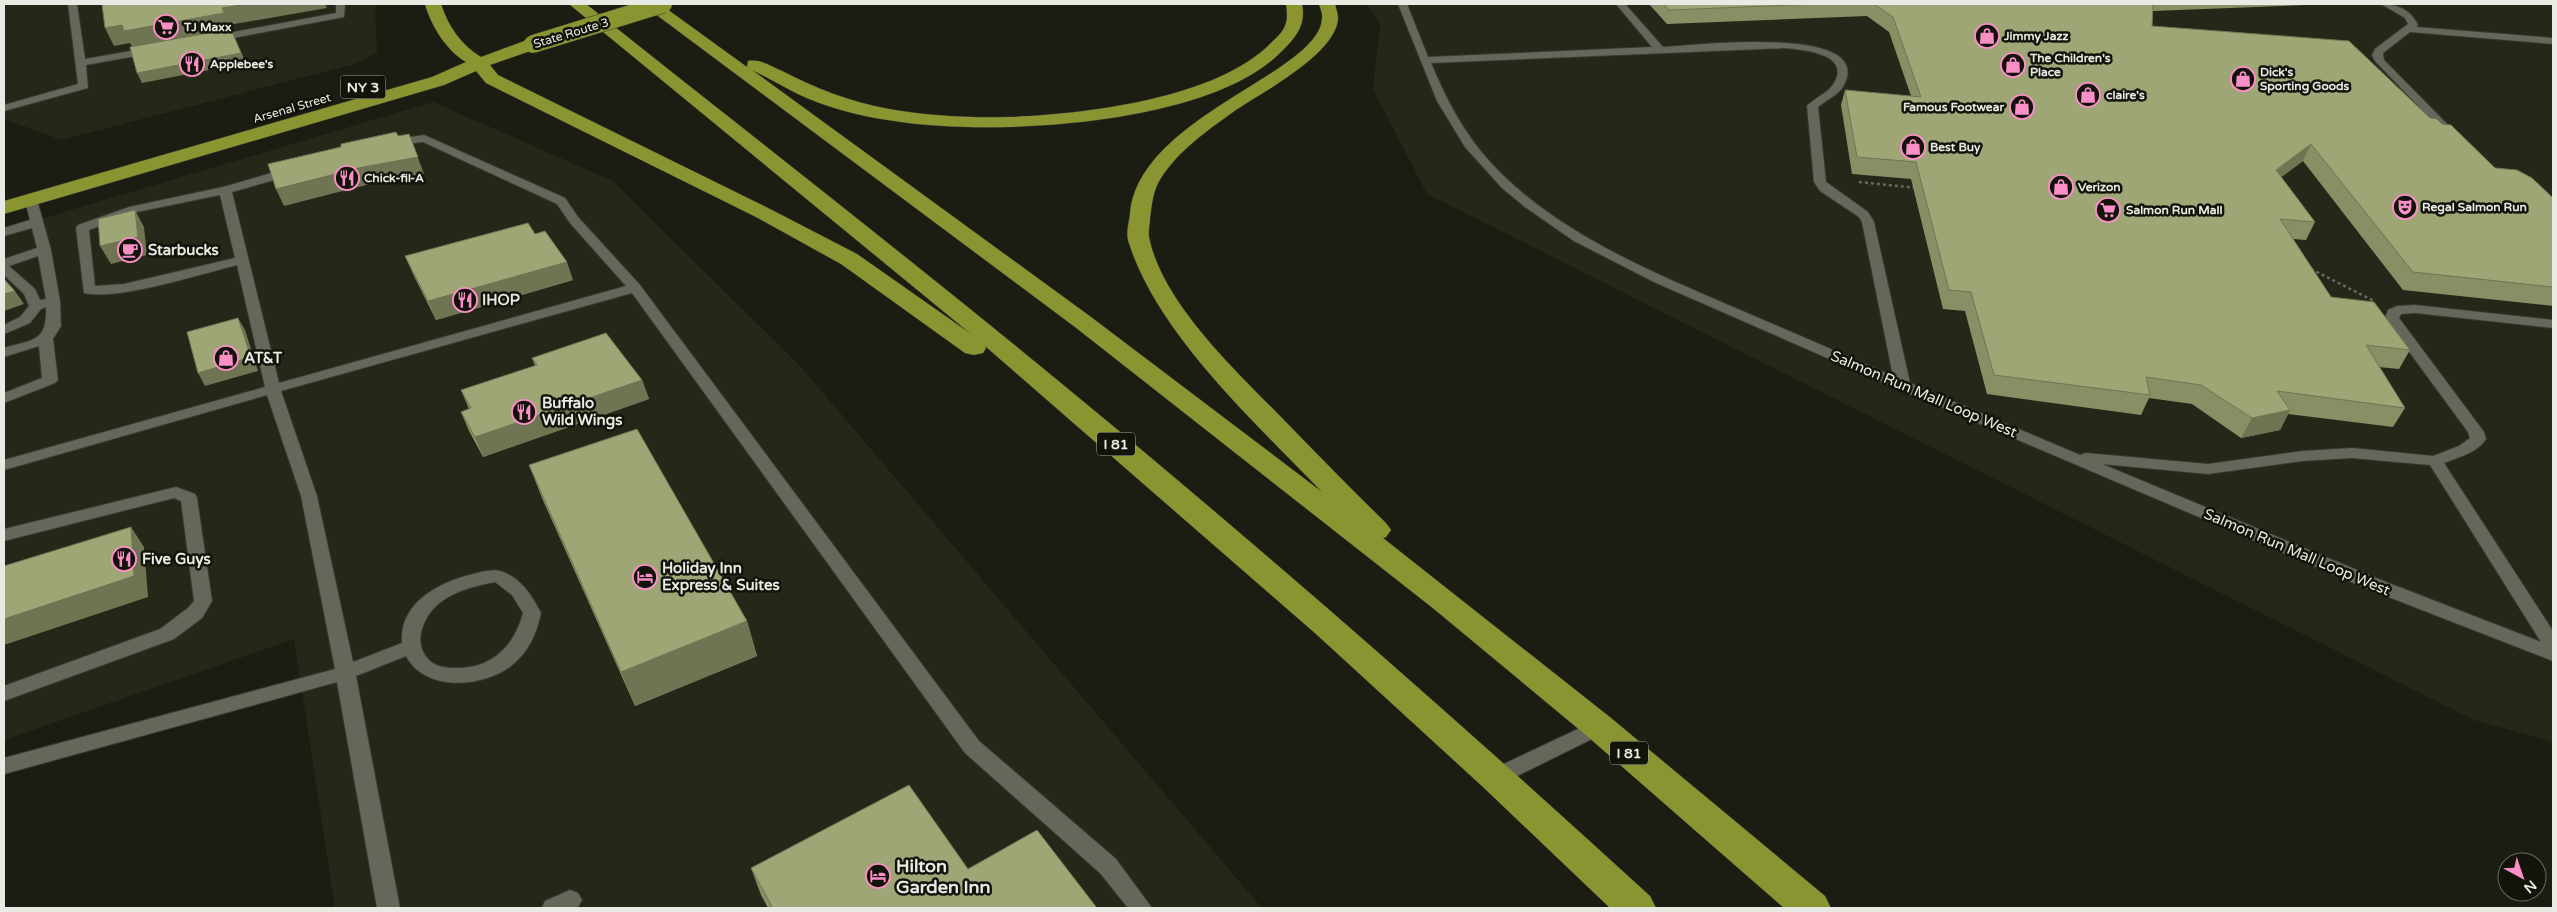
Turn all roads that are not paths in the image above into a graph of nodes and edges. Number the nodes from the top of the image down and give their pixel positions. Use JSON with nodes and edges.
{"nodes":[{"id":1,"x":72,"y":4,"type":"edge"},
{"id":2,"x":340,"y":4,"type":"edge"},
{"id":3,"x":433,"y":4,"type":"edge"},
{"id":4,"x":577,"y":4,"type":"edge"},
{"id":5,"x":650,"y":4,"type":"edge"},
{"id":6,"x":663,"y":4,"type":"edge"},
{"id":7,"x":1294,"y":4,"type":"edge"},
{"id":8,"x":1327,"y":4,"type":"edge"},
{"id":9,"x":1402,"y":4,"type":"edge"},
{"id":10,"x":1620,"y":4,"type":"edge"},
{"id":11,"x":2386,"y":4,"type":"edge"},
{"id":12,"x":2406,"y":29,"type":"junction"},
{"id":13,"x":206,"y":40,"type":"edge"},
{"id":14,"x":2553,"y":41,"type":"edge"},
{"id":15,"x":702,"y":42,"type":"junction"},
{"id":16,"x":167,"y":47,"type":"edge"},
{"id":17,"x":1660,"y":50,"type":"junction"},
{"id":18,"x":1425,"y":60,"type":"junction"},
{"id":19,"x":81,"y":63,"type":"junction"},
{"id":20,"x":479,"y":63,"type":"junction"},
{"id":21,"x":4,"y":108,"type":"edge"},
{"id":22,"x":2458,"y":140,"type":"edge"},
{"id":23,"x":378,"y":146,"type":"edge"},
{"id":24,"x":302,"y":168,"type":"edge"},
{"id":25,"x":4,"y":189,"type":"edge"},
{"id":26,"x":225,"y":190,"type":"junction"},
{"id":27,"x":31,"y":200,"type":"junction"},
{"id":28,"x":4,"y":208,"type":"edge"},
{"id":29,"x":37,"y":222,"type":"junction"},
{"id":30,"x":4,"y":232,"type":"edge"},
{"id":31,"x":44,"y":250,"type":"junction"},
{"id":32,"x":243,"y":260,"type":"junction"},
{"id":33,"x":4,"y":263,"type":"edge"},
{"id":34,"x":4,"y":268,"type":"edge"},
{"id":35,"x":635,"y":288,"type":"junction"},
{"id":36,"x":54,"y":301,"type":"junction"},
{"id":37,"x":36,"y":306,"type":"junction"},
{"id":38,"x":2553,"y":324,"type":"edge"},
{"id":39,"x":4,"y":330,"type":"edge"},
{"id":40,"x":46,"y":338,"type":"junction"},
{"id":41,"x":4,"y":353,"type":"edge"},
{"id":42,"x":1903,"y":386,"type":"junction"},
{"id":43,"x":273,"y":389,"type":"junction"},
{"id":44,"x":4,"y":398,"type":"edge"},
{"id":45,"x":2070,"y":457,"type":"junction"},
{"id":46,"x":2435,"y":461,"type":"junction"},
{"id":47,"x":4,"y":465,"type":"edge"},
{"id":48,"x":4,"y":535,"type":"edge"},
{"id":49,"x":1445,"y":601,"type":"junction"},
{"id":50,"x":1327,"y":626,"type":"junction"},
{"id":51,"x":412,"y":646,"type":"junction"},
{"id":52,"x":2553,"y":646,"type":"edge"},
{"id":53,"x":2553,"y":654,"type":"edge"},
{"id":54,"x":345,"y":673,"type":"junction"},
{"id":55,"x":4,"y":694,"type":"edge"},
{"id":56,"x":1599,"y":727,"type":"junction"},
{"id":57,"x":4,"y":766,"type":"edge"},
{"id":58,"x":1496,"y":777,"type":"junction"},
{"id":59,"x":389,"y":908,"type":"edge"},
{"id":60,"x":1141,"y":908,"type":"edge"},
{"id":61,"x":1636,"y":908,"type":"edge"},
{"id":62,"x":1810,"y":908,"type":"edge"}],
"edges":[{"from":1,"to":19,"type":"lane"},
{"from":2,"to":13,"type":"lane"},
{"from":3,"to":20,"type":"highway"},
{"from":4,"to":50,"type":"highway","number":"I 81"},
{"from":5,"to":15,"type":"highway","number":"I 81"},
{"from":6,"to":20,"type":"highway","name":"State Route 3","number":"NY 3","bridge":true},
{"from":7,"to":15,"type":"highway"},
{"from":8,"to":49,"type":"highway"},
{"from":9,"to":18,"type":"lane","name":"Salmon Run Mall Loop West"},
{"from":10,"to":17,"type":"lane"},
{"from":11,"to":12,"type":"lane"},
{"from":12,"to":14,"type":"lane"},
{"from":12,"to":22,"type":"lane"},
{"from":15,"to":49,"type":"highway","number":"I 81"},
{"from":16,"to":19,"type":"lane"},
{"from":17,"to":18,"type":"lane"},
{"from":17,"to":42,"type":"lane"},
{"from":18,"to":42,"type":"lane","name":"Salmon Run Mall Loop West"},
{"from":19,"to":21,"type":"lane"},
{"from":20,"to":25,"type":"highway","name":"Arsenal Street","number":"NY 3"},
{"from":20,"to":27,"type":"highway","name":"Arsenal Street","number":"NY 3"},
{"from":20,"to":50,"type":"highway"},
{"from":23,"to":35,"type":"lane"},
{"from":24,"to":26,"type":"lane"},
{"from":26,"to":32,"type":"lane"},
{"from":26,"to":32,"type":"lane"},
{"from":27,"to":28,"type":"highway","name":"Arsenal Street","number":"NY 3"},
{"from":27,"to":29,"type":"lane"},
{"from":29,"to":30,"type":"lane"},
{"from":29,"to":31,"type":"lane"},
{"from":31,"to":33,"type":"lane"},
{"from":31,"to":36,"type":"lane"},
{"from":32,"to":43,"type":"lane"},
{"from":34,"to":37,"type":"lane"},
{"from":35,"to":43,"type":"lane"},
{"from":35,"to":60,"type":"lane"},
{"from":36,"to":37,"type":"lane"},
{"from":36,"to":40,"type":"lane"},
{"from":37,"to":39,"type":"lane"},
{"from":38,"to":46,"type":"lane"},
{"from":40,"to":41,"type":"lane"},
{"from":40,"to":44,"type":"lane"},
{"from":42,"to":45,"type":"lane","name":"Salmon Run Mall Loop West"},
{"from":43,"to":47,"type":"lane"},
{"from":43,"to":54,"type":"lane"},
{"from":45,"to":46,"type":"lane"},
{"from":45,"to":53,"type":"lane","name":"Salmon Run Mall Loop West"},
{"from":46,"to":52,"type":"lane"},
{"from":48,"to":55,"type":"lane"},
{"from":49,"to":56,"type":"highway","number":"I 81"},
{"from":50,"to":58,"type":"highway","number":"I 81"},
{"from":51,"to":51,"type":"lane"},
{"from":51,"to":54,"type":"lane"},
{"from":54,"to":57,"type":"lane"},
{"from":54,"to":59,"type":"lane"},
{"from":56,"to":58,"type":"lane"},
{"from":56,"to":62,"type":"highway","number":"I 81"},
{"from":58,"to":61,"type":"highway","number":"I 81"}]}
